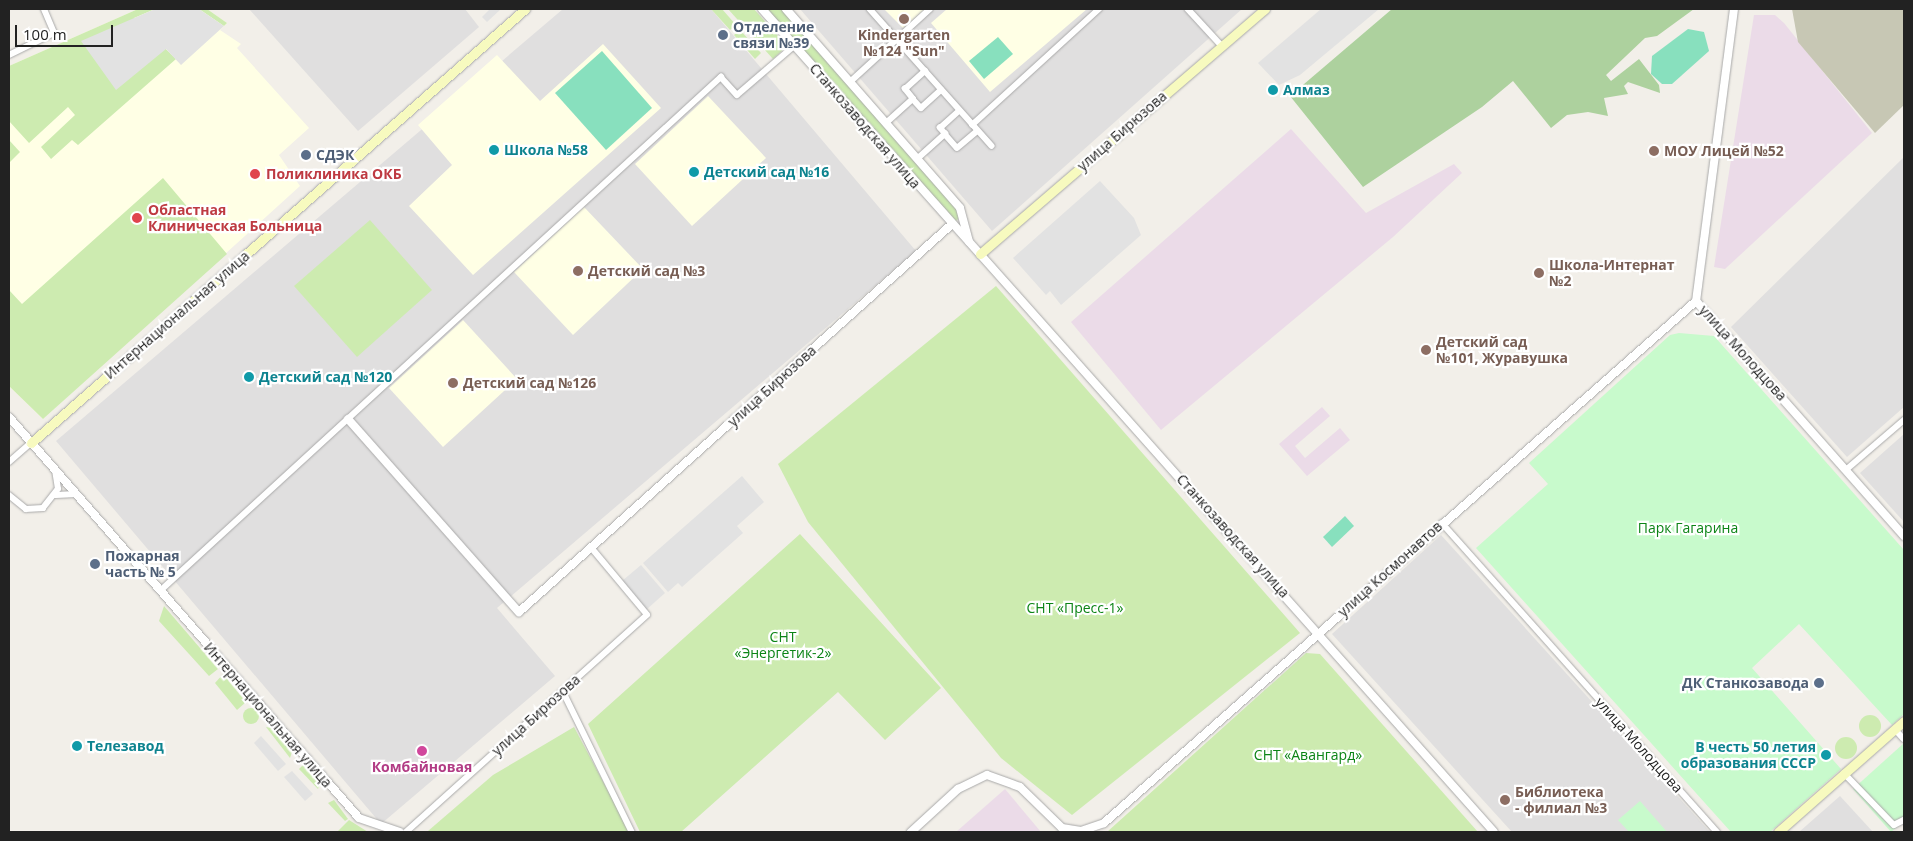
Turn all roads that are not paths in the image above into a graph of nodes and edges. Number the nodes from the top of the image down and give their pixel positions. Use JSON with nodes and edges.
{"nodes":[{"id":1,"x":44,"y":9,"type":"edge"},
{"id":2,"x":525,"y":9,"type":"edge"},
{"id":3,"x":762,"y":9,"type":"edge"},
{"id":4,"x":786,"y":9,"type":"edge"},
{"id":5,"x":870,"y":9,"type":"edge"},
{"id":6,"x":930,"y":9,"type":"edge"},
{"id":7,"x":1099,"y":9,"type":"edge"},
{"id":8,"x":1188,"y":9,"type":"edge"},
{"id":9,"x":1265,"y":9,"type":"edge"},
{"id":10,"x":1734,"y":9,"type":"edge"},
{"id":11,"x":897,"y":38,"type":"junction"},
{"id":12,"x":794,"y":46,"type":"junction"},
{"id":13,"x":1222,"y":46,"type":"junction"},
{"id":14,"x":9,"y":55,"type":"edge"},
{"id":15,"x":925,"y":71,"type":"junction"},
{"id":16,"x":850,"y":82,"type":"junction"},
{"id":17,"x":941,"y":90,"type":"junction"},
{"id":18,"x":913,"y":99,"type":"junction"},
{"id":19,"x":960,"y":110,"type":"junction"},
{"id":20,"x":886,"y":123,"type":"junction"},
{"id":21,"x":972,"y":125,"type":"junction"},
{"id":22,"x":978,"y":131,"type":"junction"},
{"id":23,"x":945,"y":134,"type":"junction"},
{"id":24,"x":992,"y":146,"type":"dead end"},
{"id":25,"x":917,"y":159,"type":"junction"},
{"id":26,"x":965,"y":216,"type":"junction"},
{"id":27,"x":952,"y":224,"type":"junction"},
{"id":28,"x":969,"y":242,"type":"junction"},
{"id":29,"x":980,"y":254,"type":"junction"},
{"id":30,"x":1696,"y":301,"type":"junction"},
{"id":31,"x":9,"y":417,"type":"edge"},
{"id":32,"x":348,"y":419,"type":"junction"},
{"id":33,"x":1904,"y":420,"type":"edge"},
{"id":34,"x":31,"y":443,"type":"junction"},
{"id":35,"x":9,"y":462,"type":"edge"},
{"id":36,"x":1847,"y":469,"type":"junction"},
{"id":37,"x":55,"y":471,"type":"junction"},
{"id":38,"x":76,"y":494,"type":"junction"},
{"id":39,"x":9,"y":495,"type":"edge"},
{"id":40,"x":56,"y":495,"type":"junction"},
{"id":41,"x":1442,"y":523,"type":"junction"},
{"id":42,"x":1904,"y":536,"type":"edge"},
{"id":43,"x":592,"y":549,"type":"junction"},
{"id":44,"x":160,"y":591,"type":"junction"},
{"id":45,"x":1317,"y":635,"type":"junction"},
{"id":46,"x":563,"y":691,"type":"junction"},
{"id":47,"x":1904,"y":721,"type":"edge"},
{"id":48,"x":1895,"y":728,"type":"junction"},
{"id":49,"x":1904,"y":738,"type":"edge"},
{"id":50,"x":1844,"y":773,"type":"junction"},
{"id":51,"x":1904,"y":820,"type":"edge"},
{"id":52,"x":1081,"y":831,"type":"edge"},
{"id":53,"x":400,"y":832,"type":"edge"},
{"id":54,"x":406,"y":832,"type":"edge"},
{"id":55,"x":632,"y":832,"type":"edge"},
{"id":56,"x":911,"y":832,"type":"edge"},
{"id":57,"x":1070,"y":832,"type":"edge"},
{"id":58,"x":1494,"y":832,"type":"edge"},
{"id":59,"x":1717,"y":832,"type":"edge"},
{"id":60,"x":1778,"y":832,"type":"edge"}],
"edges":[{"from":1,"to":14,"type":"street"},
{"from":2,"to":34,"type":"main road","name":"Интернациональная улица"},
{"from":3,"to":12,"type":"street","name":"Станкозаводская улица"},
{"from":4,"to":16,"type":"street","name":"Станкозаводская улица"},
{"from":5,"to":11,"type":"street"},
{"from":6,"to":11,"type":"street"},
{"from":7,"to":21,"type":"street"},
{"from":8,"to":13,"type":"street"},
{"from":9,"to":13,"type":"main road","name":"улица Бирюзова"},
{"from":10,"to":30,"type":"street","name":"улица Молодцова"},
{"from":11,"to":15,"type":"street"},
{"from":11,"to":16,"type":"street"},
{"from":12,"to":27,"type":"street","name":"Станкозаводская улица"},
{"from":12,"to":32,"type":"street"},
{"from":13,"to":29,"type":"main road","name":"улица Бирюзова"},
{"from":15,"to":17,"type":"street"},
{"from":15,"to":18,"type":"street"},
{"from":16,"to":20,"type":"street","name":"Станкозаводская улица"},
{"from":17,"to":18,"type":"street"},
{"from":17,"to":19,"type":"street"},
{"from":18,"to":20,"type":"street"},
{"from":19,"to":21,"type":"street"},
{"from":19,"to":23,"type":"street"},
{"from":20,"to":25,"type":"street","name":"Станкозаводская улица"},
{"from":21,"to":22,"type":"street"},
{"from":22,"to":23,"type":"street"},
{"from":22,"to":24,"type":"street"},
{"from":23,"to":25,"type":"street"},
{"from":25,"to":26,"type":"street","name":"Станкозаводская улица"},
{"from":26,"to":27,"type":"street","name":"улица Бирюзова"},
{"from":26,"to":28,"type":"street"},
{"from":27,"to":28,"type":"street","name":"Станкозаводская улица"},
{"from":27,"to":43,"type":"street","name":"улица Бирюзова"},
{"from":28,"to":29,"type":"street","name":"Станкозаводская улица"},
{"from":29,"to":45,"type":"street","name":"Станкозаводская улица"},
{"from":30,"to":36,"type":"street","name":"улица Молодцова"},
{"from":30,"to":41,"type":"street","name":"улица Космонавтов"},
{"from":31,"to":34,"type":"street"},
{"from":32,"to":43,"type":"street","name":"улица Бирюзова"},
{"from":32,"to":44,"type":"street"},
{"from":33,"to":36,"type":"street"},
{"from":34,"to":35,"type":"street","name":"Интернациональная улица"},
{"from":34,"to":37,"type":"street","name":"Интернациональная улица"},
{"from":36,"to":42,"type":"street","name":"улица Молодцова"},
{"from":37,"to":38,"type":"street","name":"Интернациональная улица"},
{"from":37,"to":40,"type":"street"},
{"from":38,"to":40,"type":"street"},
{"from":38,"to":44,"type":"street","name":"Интернациональная улица"},
{"from":39,"to":40,"type":"street"},
{"from":41,"to":45,"type":"street","name":"улица Космонавтов"},
{"from":41,"to":59,"type":"street","name":"улица Молодцова"},
{"from":43,"to":46,"type":"street","name":"улица Бирюзова"},
{"from":44,"to":53,"type":"street","name":"Интернациональная улица"},
{"from":45,"to":52,"type":"street","name":"улица Космонавтов"},
{"from":45,"to":58,"type":"street","name":"Станкозаводская улица"},
{"from":46,"to":54,"type":"street","name":"улица Бирюзова"},
{"from":46,"to":55,"type":"street"},
{"from":47,"to":48,"type":"main road"},
{"from":48,"to":49,"type":"street"},
{"from":48,"to":50,"type":"main road"},
{"from":50,"to":51,"type":"street"},
{"from":50,"to":60,"type":"main road"},
{"from":52,"to":57,"type":"street","name":"улица Космонавтов"},
{"from":56,"to":57,"type":"street"}]}
